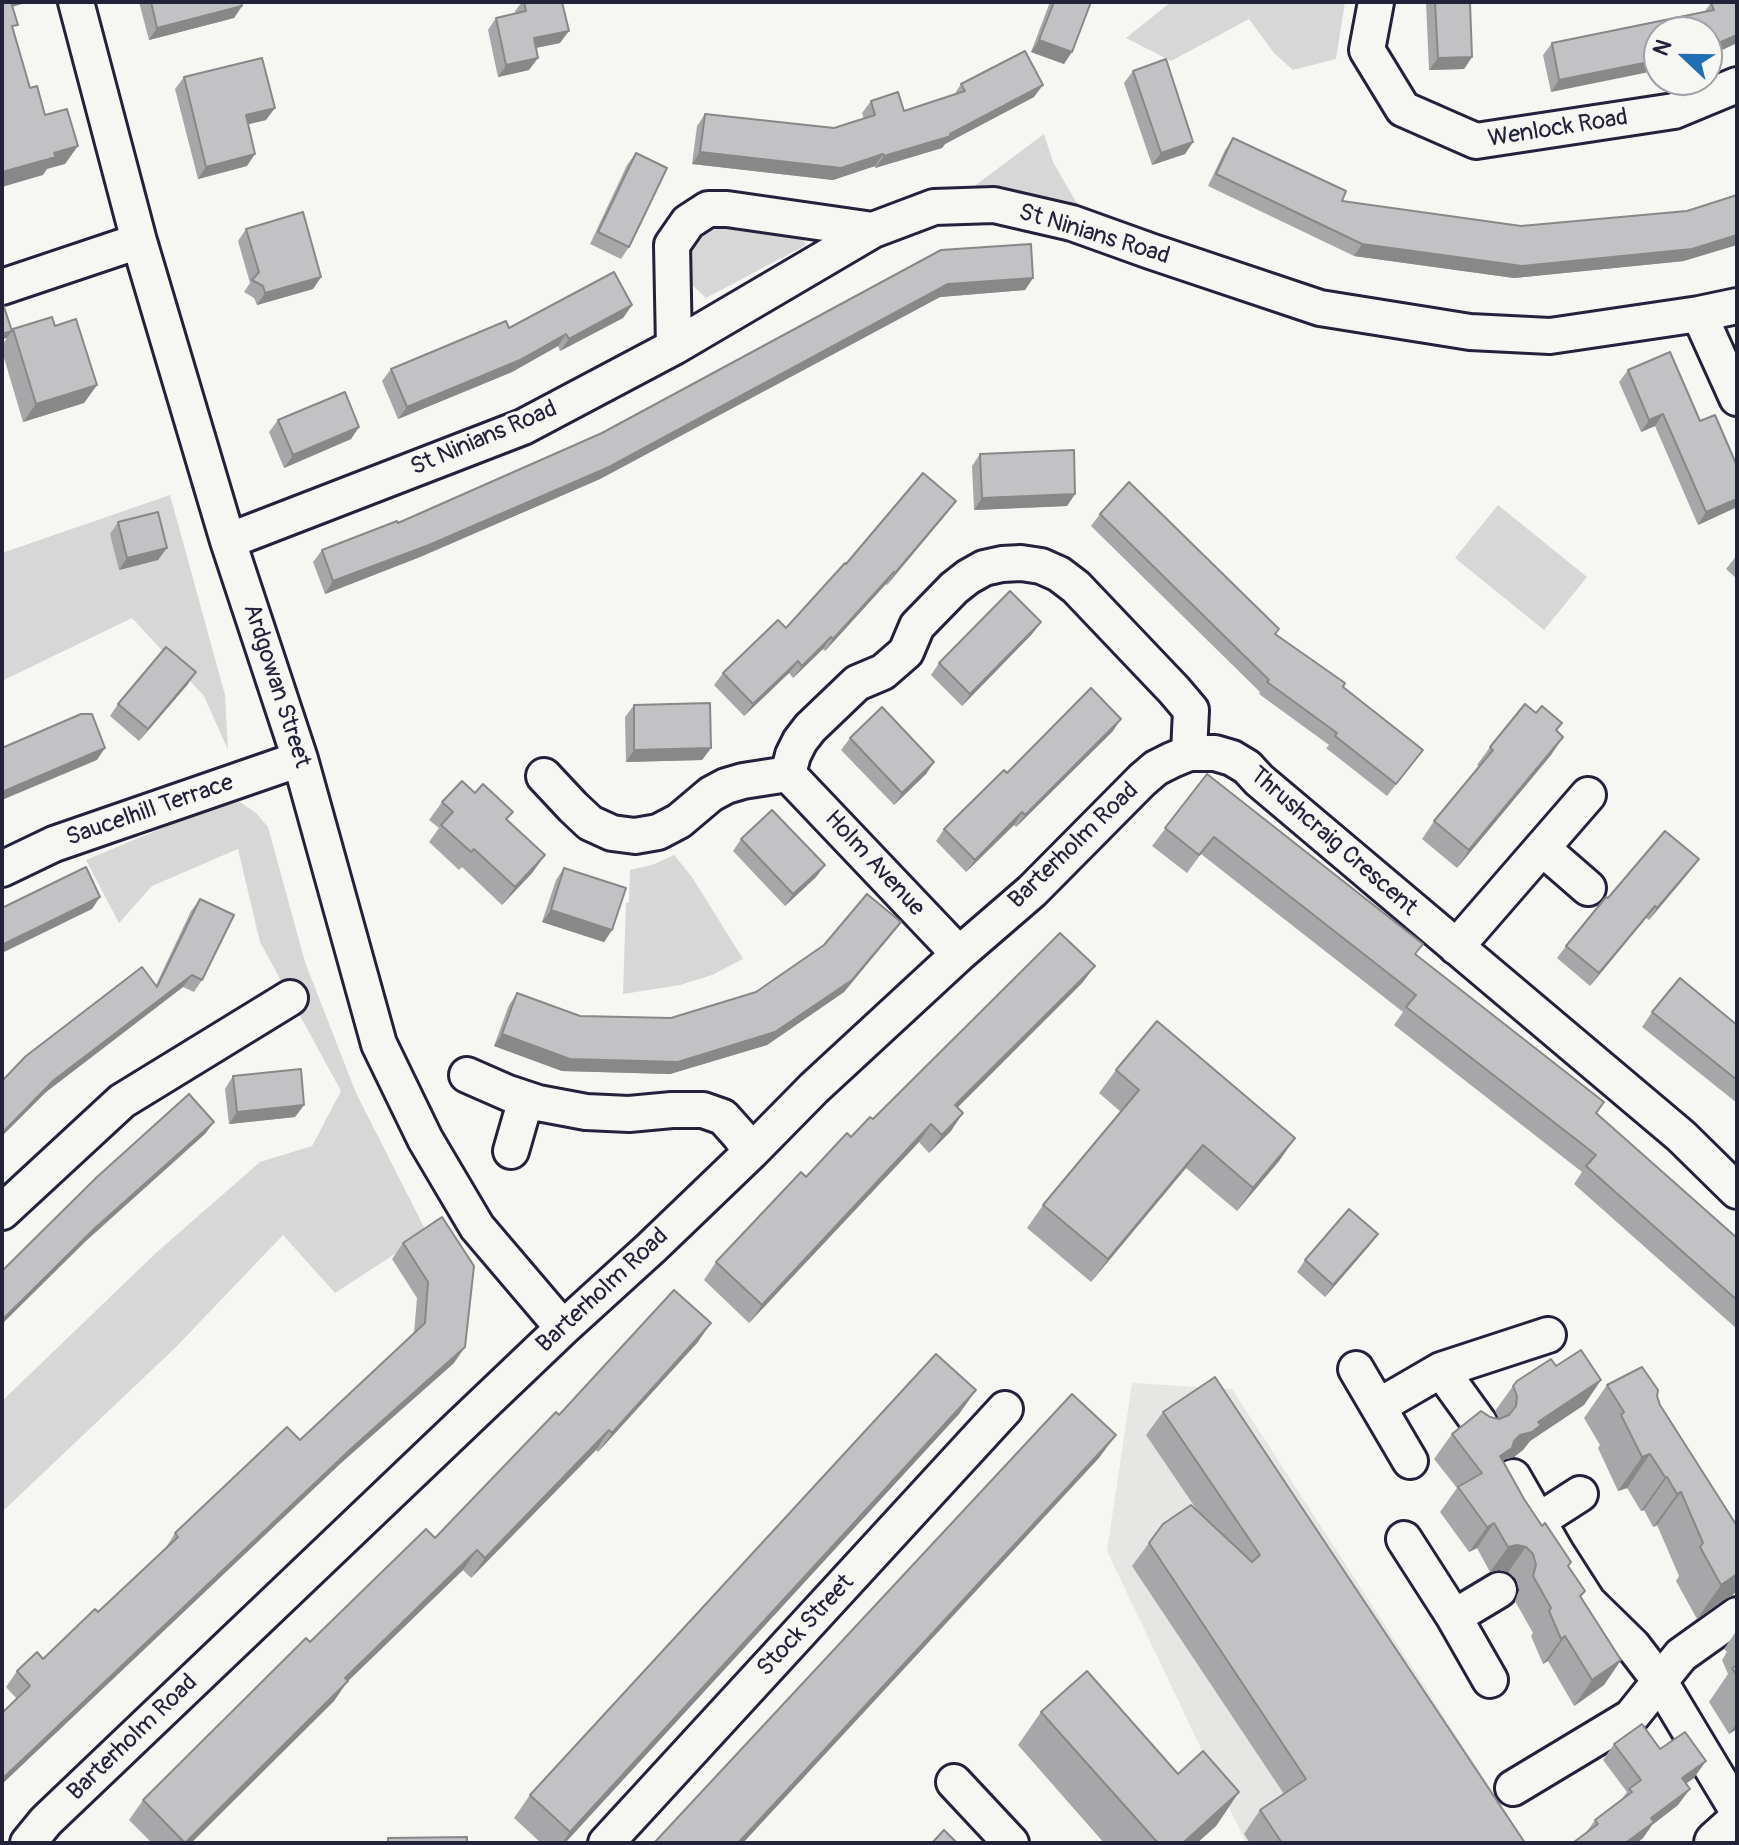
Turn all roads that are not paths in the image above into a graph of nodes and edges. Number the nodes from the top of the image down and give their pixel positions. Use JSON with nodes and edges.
{"nodes":[{"id":1,"x":76,"y":2,"type":"edge"},
{"id":2,"x":1376,"y":2,"type":"edge"},
{"id":3,"x":1737,"y":85,"type":"edge"},
{"id":4,"x":873,"y":230,"type":"junction"},
{"id":5,"x":139,"y":241,"type":"junction"},
{"id":6,"x":2,"y":287,"type":"edge"},
{"id":7,"x":1737,"y":306,"type":"edge"},
{"id":8,"x":1699,"y":314,"type":"junction"},
{"id":9,"x":674,"y":347,"type":"junction"},
{"id":10,"x":1737,"y":398,"type":"edge"},
{"id":11,"x":228,"y":541,"type":"junction"},
{"id":12,"x":1189,"y":753,"type":"junction"},
{"id":13,"x":300,"y":759,"type":"junction"},
{"id":14,"x":788,"y":774,"type":"junction"},
{"id":15,"x":544,"y":776,"type":"dead end"},
{"id":16,"x":1588,"y":795,"type":"dead end"},
{"id":17,"x":1542,"y":848,"type":"junction"},
{"id":18,"x":2,"y":869,"type":"edge"},
{"id":19,"x":1588,"y":888,"type":"dead end"},
{"id":20,"x":1456,"y":947,"type":"junction"},
{"id":21,"x":959,"y":954,"type":"junction"},
{"id":22,"x":290,"y":998,"type":"dead end"},
{"id":23,"x":467,"y":1075,"type":"dead end"},
{"id":24,"x":526,"y":1099,"type":"junction"},
{"id":25,"x":511,"y":1151,"type":"dead end"},
{"id":26,"x":751,"y":1152,"type":"junction"},
{"id":27,"x":1737,"y":1191,"type":"edge"},
{"id":28,"x":2,"y":1212,"type":"edge"},
{"id":29,"x":563,"y":1328,"type":"junction"},
{"id":30,"x":1548,"y":1335,"type":"dead end"},
{"id":31,"x":1356,"y":1369,"type":"dead end"},
{"id":32,"x":1441,"y":1370,"type":"junction"},
{"id":33,"x":1379,"y":1406,"type":"junction"},
{"id":34,"x":1005,"y":1409,"type":"dead end"},
{"id":35,"x":1480,"y":1424,"type":"edge"},
{"id":36,"x":1410,"y":1461,"type":"dead end"},
{"id":37,"x":1513,"y":1477,"type":"edge"},
{"id":38,"x":1580,"y":1494,"type":"dead end"},
{"id":39,"x":1538,"y":1521,"type":"junction"},
{"id":40,"x":1404,"y":1539,"type":"dead end"},
{"id":41,"x":1499,"y":1590,"type":"dead end"},
{"id":42,"x":1737,"y":1615,"type":"edge"},
{"id":43,"x":1454,"y":1617,"type":"junction"},
{"id":44,"x":1490,"y":1680,"type":"dead end"},
{"id":45,"x":1659,"y":1680,"type":"junction"},
{"id":46,"x":954,"y":1782,"type":"dead end"},
{"id":47,"x":1513,"y":1788,"type":"dead end"},
{"id":48,"x":1737,"y":1810,"type":"edge"},
{"id":49,"x":1737,"y":1825,"type":"edge"},
{"id":50,"x":28,"y":1843,"type":"edge"},
{"id":51,"x":606,"y":1843,"type":"edge"},
{"id":52,"x":1011,"y":1843,"type":"edge"},
{"id":53,"x":1717,"y":1843,"type":"edge"}],
"edges":[{"from":1,"to":5,"type":"street","name":"Ardgowan Street"},
{"from":2,"to":3,"type":"street","name":"Wenlock Road"},
{"from":4,"to":8,"type":"street","name":"St Ninians Road"},
{"from":4,"to":9,"type":"street","name":"St Ninians Road"},
{"from":4,"to":9,"type":"street"},
{"from":5,"to":6,"type":"street"},
{"from":5,"to":11,"type":"street","name":"Ardgowan Street"},
{"from":7,"to":8,"type":"street","name":"St Ninians Road"},
{"from":8,"to":10,"type":"street"},
{"from":9,"to":11,"type":"street","name":"St Ninians Road"},
{"from":11,"to":13,"type":"street","name":"Ardgowan Street"},
{"from":12,"to":14,"type":"street"},
{"from":12,"to":20,"type":"street","name":"Thrushcraig Crescent"},
{"from":12,"to":21,"type":"street","name":"Barterholm Road"},
{"from":13,"to":18,"type":"street","name":"Saucelhill Terrace"},
{"from":13,"to":29,"type":"street","name":"Ardgowan Street"},
{"from":14,"to":15,"type":"street"},
{"from":14,"to":21,"type":"street","name":"Holm Avenue"},
{"from":16,"to":17,"type":"street"},
{"from":17,"to":19,"type":"street"},
{"from":17,"to":20,"type":"street"},
{"from":20,"to":27,"type":"street","name":"Thrushcraig Crescent"},
{"from":21,"to":26,"type":"street","name":"Barterholm Road"},
{"from":22,"to":28,"type":"street"},
{"from":23,"to":24,"type":"street"},
{"from":24,"to":25,"type":"street"},
{"from":24,"to":26,"type":"street"},
{"from":26,"to":29,"type":"street","name":"Barterholm Road"},
{"from":29,"to":50,"type":"street","name":"Barterholm Road"},
{"from":30,"to":32,"type":"street"},
{"from":31,"to":33,"type":"street"},
{"from":32,"to":33,"type":"street"},
{"from":32,"to":35,"type":"street"},
{"from":33,"to":36,"type":"street"},
{"from":34,"to":51,"type":"street","name":"Stock Street"},
{"from":37,"to":39,"type":"street"},
{"from":38,"to":39,"type":"street"},
{"from":39,"to":45,"type":"street"},
{"from":40,"to":43,"type":"street"},
{"from":41,"to":43,"type":"street"},
{"from":42,"to":45,"type":"street"},
{"from":43,"to":44,"type":"street"},
{"from":45,"to":47,"type":"street"},
{"from":45,"to":48,"type":"street"},
{"from":46,"to":52,"type":"street"},
{"from":49,"to":53,"type":"street"}]}
